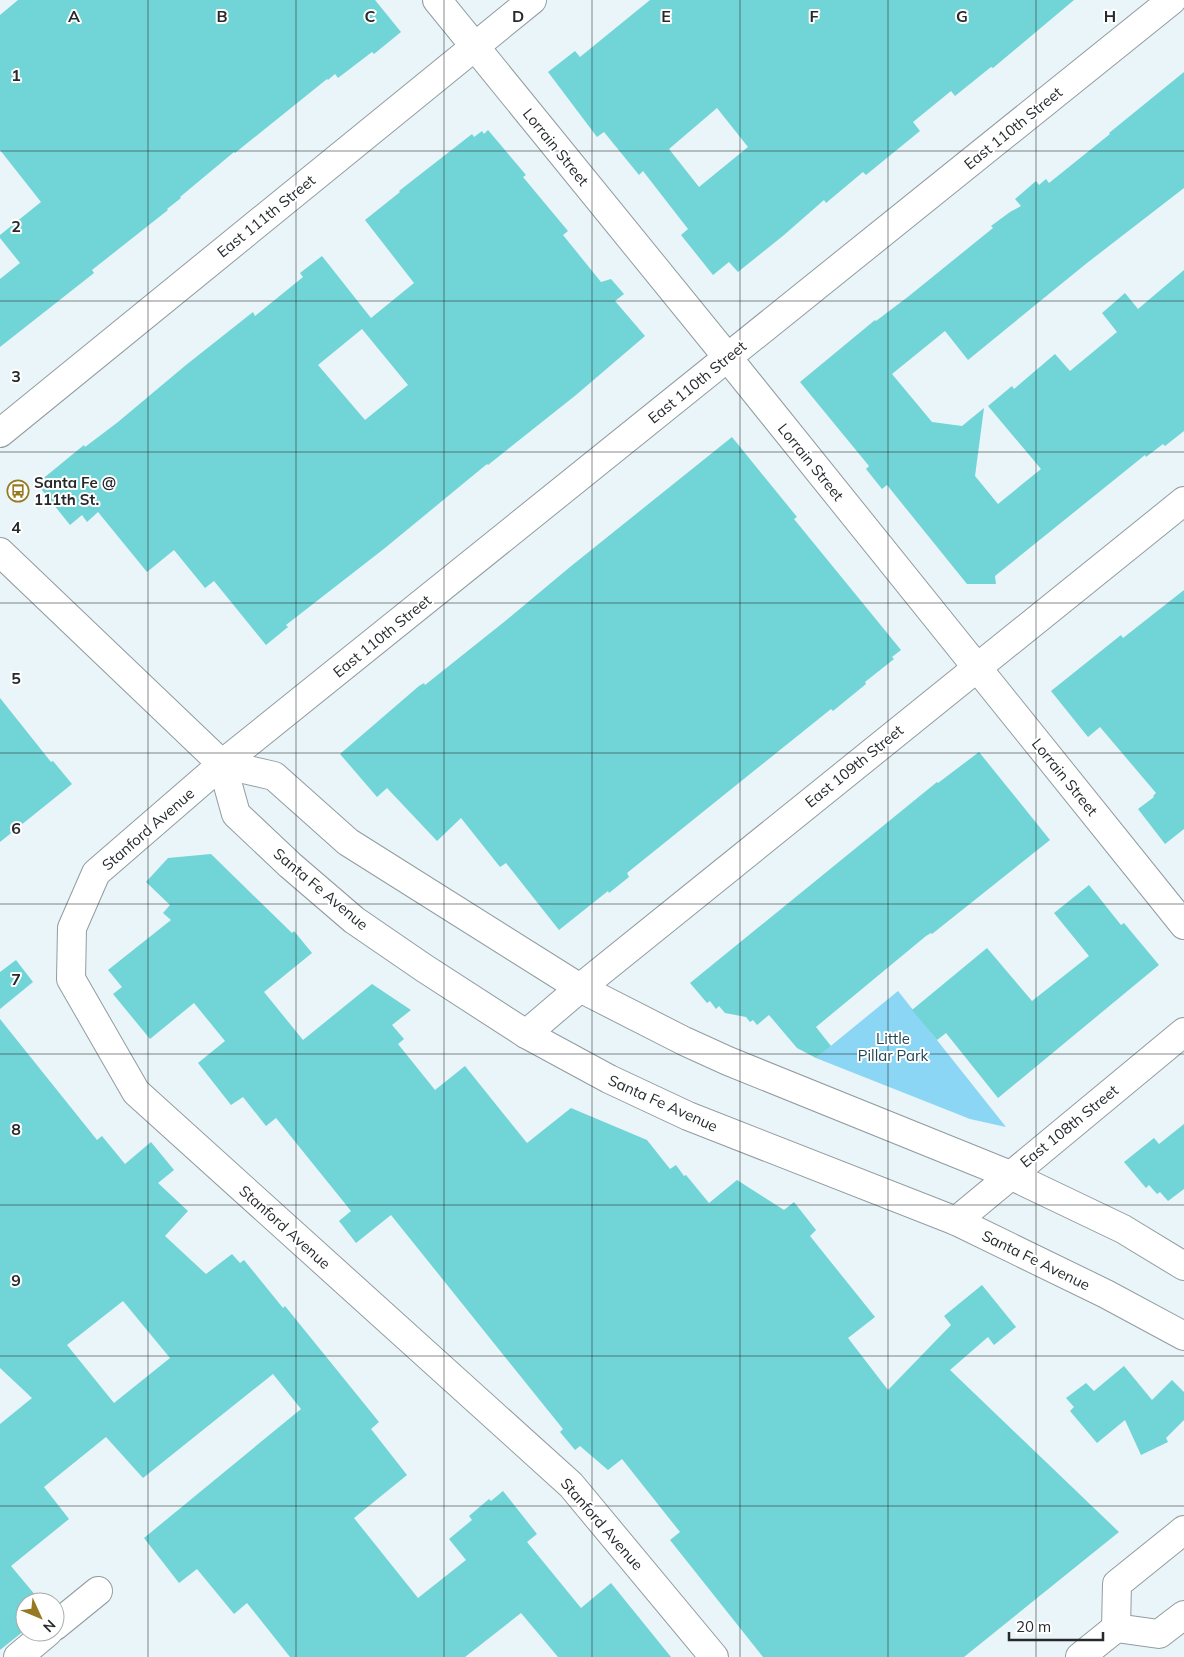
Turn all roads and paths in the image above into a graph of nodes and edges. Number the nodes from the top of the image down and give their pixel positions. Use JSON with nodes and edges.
{"nodes":[{"id":1,"x":437,"y":0,"type":"edge"},
{"id":2,"x":532,"y":0,"type":"edge"},
{"id":3,"x":1172,"y":0,"type":"edge"},
{"id":4,"x":474,"y":46,"type":"junction"},
{"id":5,"x":728,"y":358,"type":"junction"},
{"id":6,"x":0,"y":432,"type":"edge"},
{"id":7,"x":1184,"y":501,"type":"edge"},
{"id":8,"x":0,"y":552,"type":"edge"},
{"id":9,"x":977,"y":668,"type":"junction"},
{"id":10,"x":222,"y":764,"type":"junction"},
{"id":11,"x":1184,"y":925,"type":"edge"},
{"id":12,"x":580,"y":988,"type":"junction"},
{"id":13,"x":1184,"y":1032,"type":"edge"},
{"id":14,"x":526,"y":1034,"type":"junction"},
{"id":15,"x":1010,"y":1175,"type":"junction"},
{"id":16,"x":956,"y":1221,"type":"junction"},
{"id":17,"x":1184,"y":1266,"type":"edge"},
{"id":18,"x":1184,"y":1336,"type":"edge"},
{"id":19,"x":1184,"y":1530,"type":"edge"},
{"id":20,"x":98,"y":1591,"type":"dead end"},
{"id":21,"x":1184,"y":1615,"type":"edge"},
{"id":22,"x":65,"y":1618,"type":"edge"},
{"id":23,"x":1116,"y":1628,"type":"junction"},
{"id":24,"x":36,"y":1642,"type":"edge"},
{"id":25,"x":18,"y":1657,"type":"edge"},
{"id":26,"x":714,"y":1657,"type":"edge"},
{"id":27,"x":1080,"y":1657,"type":"edge"}],
"edges":[{"from":1,"to":4,"type":"street","name":"Lorrain Street"},
{"from":2,"to":4,"type":"street","name":"East 111th Street"},
{"from":3,"to":5,"type":"street","name":"East 110th Street"},
{"from":4,"to":5,"type":"street","name":"Lorrain Street"},
{"from":4,"to":6,"type":"street","name":"East 111th Street"},
{"from":5,"to":9,"type":"street","name":"Lorrain Street"},
{"from":5,"to":10,"type":"street","name":"East 110th Street"},
{"from":7,"to":9,"type":"street","name":"East 109th Street"},
{"from":8,"to":10,"type":"street"},
{"from":9,"to":11,"type":"street","name":"Lorrain Street"},
{"from":9,"to":12,"type":"street","name":"East 109th Street"},
{"from":10,"to":12,"type":"street"},
{"from":10,"to":14,"type":"street","name":"Santa Fe Avenue"},
{"from":10,"to":26,"type":"street","name":"Stanford Avenue"},
{"from":12,"to":14,"type":"street","name":"East 109th Street"},
{"from":12,"to":15,"type":"street"},
{"from":13,"to":15,"type":"street","name":"East 108th Street"},
{"from":14,"to":16,"type":"street","name":"Santa Fe Avenue"},
{"from":15,"to":16,"type":"street","name":"East 108th Street"},
{"from":15,"to":17,"type":"street"},
{"from":16,"to":18,"type":"street","name":"Santa Fe Avenue"},
{"from":19,"to":23,"type":"street"},
{"from":20,"to":22,"type":"street"},
{"from":21,"to":23,"type":"street"},
{"from":23,"to":27,"type":"street"},
{"from":24,"to":25,"type":"street"}]}
